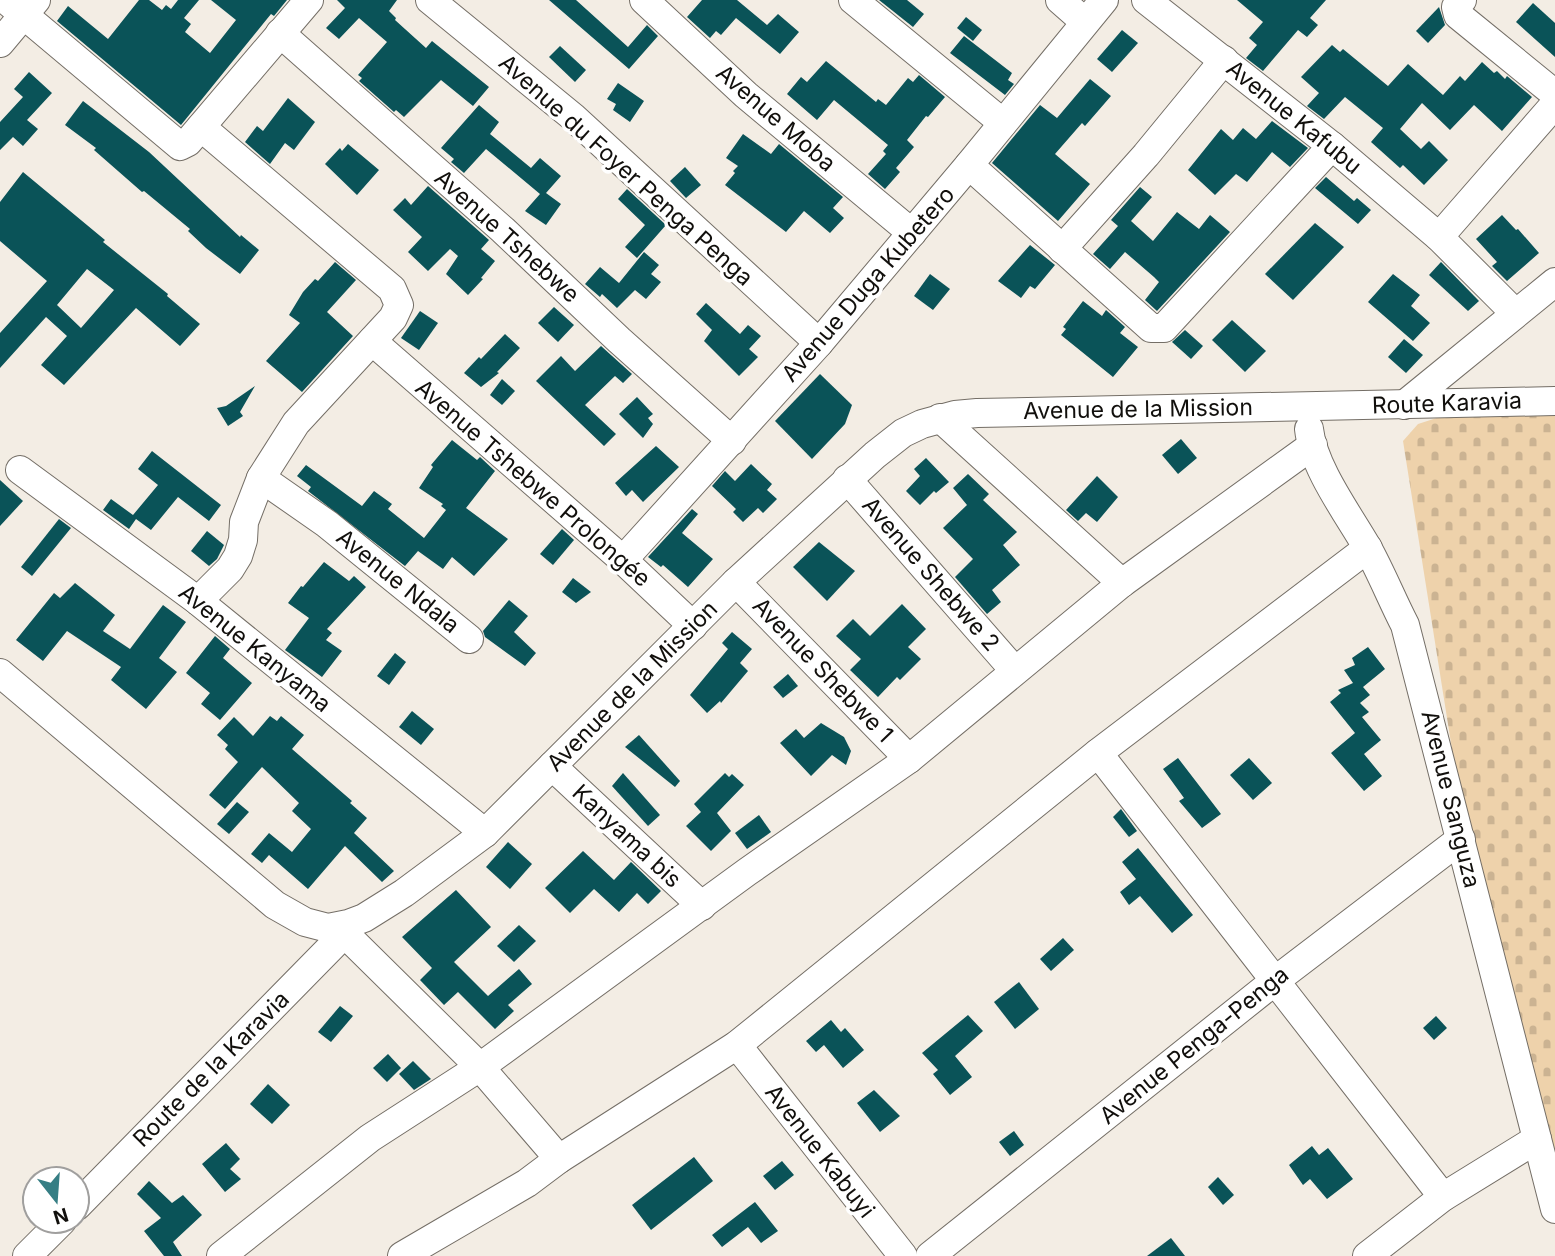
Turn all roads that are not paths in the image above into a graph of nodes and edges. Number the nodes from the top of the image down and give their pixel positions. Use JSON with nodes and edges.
{"nodes":[{"id":1,"x":309,"y":0,"type":"edge"},
{"id":2,"x":430,"y":0,"type":"edge"},
{"id":3,"x":644,"y":0,"type":"edge"},
{"id":4,"x":853,"y":0,"type":"edge"},
{"id":5,"x":1060,"y":0,"type":"edge"},
{"id":6,"x":1104,"y":0,"type":"edge"},
{"id":7,"x":1146,"y":0,"type":"edge"},
{"id":8,"x":1461,"y":1,"type":"edge"},
{"id":9,"x":22,"y":5,"type":"edge"},
{"id":10,"x":1085,"y":22,"type":"junction"},
{"id":11,"x":280,"y":33,"type":"junction"},
{"id":12,"x":0,"y":43,"type":"edge"},
{"id":13,"x":1224,"y":60,"type":"junction"},
{"id":14,"x":1555,"y":94,"type":"edge"},
{"id":15,"x":1555,"y":104,"type":"edge"},
{"id":16,"x":1003,"y":123,"type":"junction"},
{"id":17,"x":197,"y":132,"type":"junction"},
{"id":18,"x":1332,"y":146,"type":"junction"},
{"id":19,"x":969,"y":165,"type":"junction"},
{"id":20,"x":912,"y":233,"type":"junction"},
{"id":21,"x":1439,"y":237,"type":"junction"},
{"id":22,"x":1062,"y":250,"type":"junction"},
{"id":23,"x":1555,"y":282,"type":"edge"},
{"id":24,"x":1515,"y":313,"type":"junction"},
{"id":25,"x":372,"y":341,"type":"junction"},
{"id":26,"x":819,"y":343,"type":"junction"},
{"id":27,"x":1555,"y":401,"type":"edge"},
{"id":28,"x":1404,"y":405,"type":"junction"},
{"id":29,"x":1307,"y":406,"type":"junction"},
{"id":30,"x":1340,"y":406,"type":"joint"},
{"id":31,"x":940,"y":418,"type":"junction"},
{"id":32,"x":732,"y":440,"type":"junction"},
{"id":33,"x":1313,"y":445,"type":"junction"},
{"id":34,"x":20,"y":470,"type":"dead end"},
{"id":35,"x":261,"y":478,"type":"junction"},
{"id":36,"x":847,"y":479,"type":"junction"},
{"id":37,"x":1367,"y":548,"type":"junction"},
{"id":38,"x":623,"y":560,"type":"junction"},
{"id":39,"x":736,"y":582,"type":"junction"},
{"id":40,"x":1122,"y":583,"type":"junction"},
{"id":41,"x":198,"y":601,"type":"junction"},
{"id":42,"x":693,"y":626,"type":"junction"},
{"id":43,"x":469,"y":639,"type":"dead end"},
{"id":44,"x":1014,"y":670,"type":"junction"},
{"id":45,"x":0,"y":673,"type":"edge"},
{"id":46,"x":1098,"y":753,"type":"junction"},
{"id":47,"x":909,"y":759,"type":"junction"},
{"id":48,"x":552,"y":766,"type":"junction"},
{"id":49,"x":485,"y":833,"type":"junction"},
{"id":50,"x":1461,"y":838,"type":"junction"},
{"id":51,"x":702,"y":906,"type":"junction"},
{"id":52,"x":342,"y":930,"type":"junction"},
{"id":53,"x":1276,"y":980,"type":"junction"},
{"id":54,"x":737,"y":1045,"type":"junction"},
{"id":55,"x":480,"y":1067,"type":"junction"},
{"id":56,"x":1537,"y":1139,"type":"junction"},
{"id":57,"x":559,"y":1159,"type":"junction"},
{"id":58,"x":91,"y":1191,"type":"edge"},
{"id":59,"x":1443,"y":1197,"type":"junction"},
{"id":60,"x":1555,"y":1209,"type":"edge"},
{"id":61,"x":48,"y":1235,"type":"edge"},
{"id":62,"x":27,"y":1256,"type":"edge"},
{"id":63,"x":221,"y":1256,"type":"edge"},
{"id":64,"x":402,"y":1256,"type":"edge"},
{"id":65,"x":903,"y":1256,"type":"edge"},
{"id":66,"x":930,"y":1256,"type":"edge"},
{"id":67,"x":1367,"y":1256,"type":"edge"}],
"edges":[{"from":1,"to":11,"type":"street"},
{"from":2,"to":26,"type":"street","name":"Avenue du Foyer Penga Penga"},
{"from":3,"to":20,"type":"street","name":"Avenue Moba"},
{"from":4,"to":16,"type":"street"},
{"from":5,"to":10,"type":"street"},
{"from":6,"to":10,"type":"street","name":"Avenue Duga Kubetero"},
{"from":7,"to":13,"type":"street","name":"Avenue Kafubu"},
{"from":8,"to":14,"type":"street"},
{"from":9,"to":12,"type":"street"},
{"from":9,"to":17,"type":"street"},
{"from":10,"to":16,"type":"street","name":"Avenue Duga Kubetero"},
{"from":11,"to":17,"type":"street"},
{"from":11,"to":32,"type":"street","name":"Avenue Tshebwe"},
{"from":13,"to":18,"type":"street","name":"Avenue Kafubu"},
{"from":13,"to":22,"type":"street"},
{"from":15,"to":21,"type":"street"},
{"from":16,"to":19,"type":"street","name":"Avenue Duga Kubetero"},
{"from":17,"to":25,"type":"street"},
{"from":18,"to":21,"type":"street","name":"Avenue Kafubu"},
{"from":18,"to":22,"type":"street"},
{"from":19,"to":20,"type":"street","name":"Avenue Duga Kubetero"},
{"from":19,"to":22,"type":"street"},
{"from":20,"to":26,"type":"street","name":"Avenue Duga Kubetero"},
{"from":21,"to":24,"type":"street","name":"Avenue Kafubu"},
{"from":23,"to":24,"type":"street"},
{"from":24,"to":28,"type":"street"},
{"from":25,"to":35,"type":"street"},
{"from":25,"to":38,"type":"street","name":"Avenue Tshebwe Prolongée"},
{"from":26,"to":32,"type":"street","name":"Avenue Duga Kubetero"},
{"from":27,"to":28,"type":"street","name":"Route Karavia"},
{"from":28,"to":30,"type":"street","name":"Route Karavia"},
{"from":29,"to":30,"type":"street","name":"Avenue de la Mission"},
{"from":29,"to":31,"type":"street","name":"Avenue de la Mission"},
{"from":29,"to":33,"type":"street","name":"Avenue Sanguza"},
{"from":31,"to":36,"type":"street","name":"Avenue de la Mission"},
{"from":31,"to":40,"type":"street"},
{"from":32,"to":38,"type":"street","name":"Avenue Duga Kubetero"},
{"from":33,"to":37,"type":"street","name":"Avenue Sanguza"},
{"from":33,"to":40,"type":"street"},
{"from":34,"to":41,"type":"street","name":"Avenue Kanyama"},
{"from":35,"to":41,"type":"street"},
{"from":35,"to":43,"type":"street","name":"Avenue Ndala"},
{"from":36,"to":39,"type":"street","name":"Avenue de la Mission"},
{"from":36,"to":44,"type":"street","name":"Avenue Shebwe 2"},
{"from":37,"to":46,"type":"street"},
{"from":37,"to":50,"type":"street","name":"Avenue Sanguza"},
{"from":38,"to":42,"type":"street","name":"Avenue Tshebwe Prolongée"},
{"from":39,"to":42,"type":"street","name":"Avenue de la Mission"},
{"from":39,"to":47,"type":"street","name":"Avenue Shebwe 1"},
{"from":40,"to":44,"type":"street"},
{"from":41,"to":49,"type":"street","name":"Avenue Kanyama"},
{"from":42,"to":48,"type":"street","name":"Avenue de la Mission"},
{"from":44,"to":47,"type":"street"},
{"from":45,"to":52,"type":"street"},
{"from":46,"to":53,"type":"street"},
{"from":46,"to":54,"type":"street"},
{"from":47,"to":51,"type":"street"},
{"from":48,"to":49,"type":"street","name":"Avenue de la Mission"},
{"from":48,"to":51,"type":"street","name":"Kanyama bis"},
{"from":49,"to":52,"type":"street","name":"Avenue de la Mission"},
{"from":50,"to":53,"type":"street","name":"Avenue Penga-Penga"},
{"from":50,"to":56,"type":"street","name":"Avenue Sanguza"},
{"from":51,"to":55,"type":"street"},
{"from":52,"to":55,"type":"street"},
{"from":52,"to":58,"type":"street","name":"Route de la Karavia"},
{"from":53,"to":59,"type":"street"},
{"from":53,"to":66,"type":"street","name":"Avenue Penga-Penga"},
{"from":54,"to":57,"type":"street"},
{"from":54,"to":65,"type":"street","name":"Avenue Kabuyi"},
{"from":55,"to":57,"type":"street"},
{"from":55,"to":63,"type":"street"},
{"from":56,"to":59,"type":"street"},
{"from":56,"to":60,"type":"street","name":"Avenue Sanguza"},
{"from":57,"to":64,"type":"street"},
{"from":59,"to":67,"type":"street"},
{"from":61,"to":62,"type":"street"}]}
